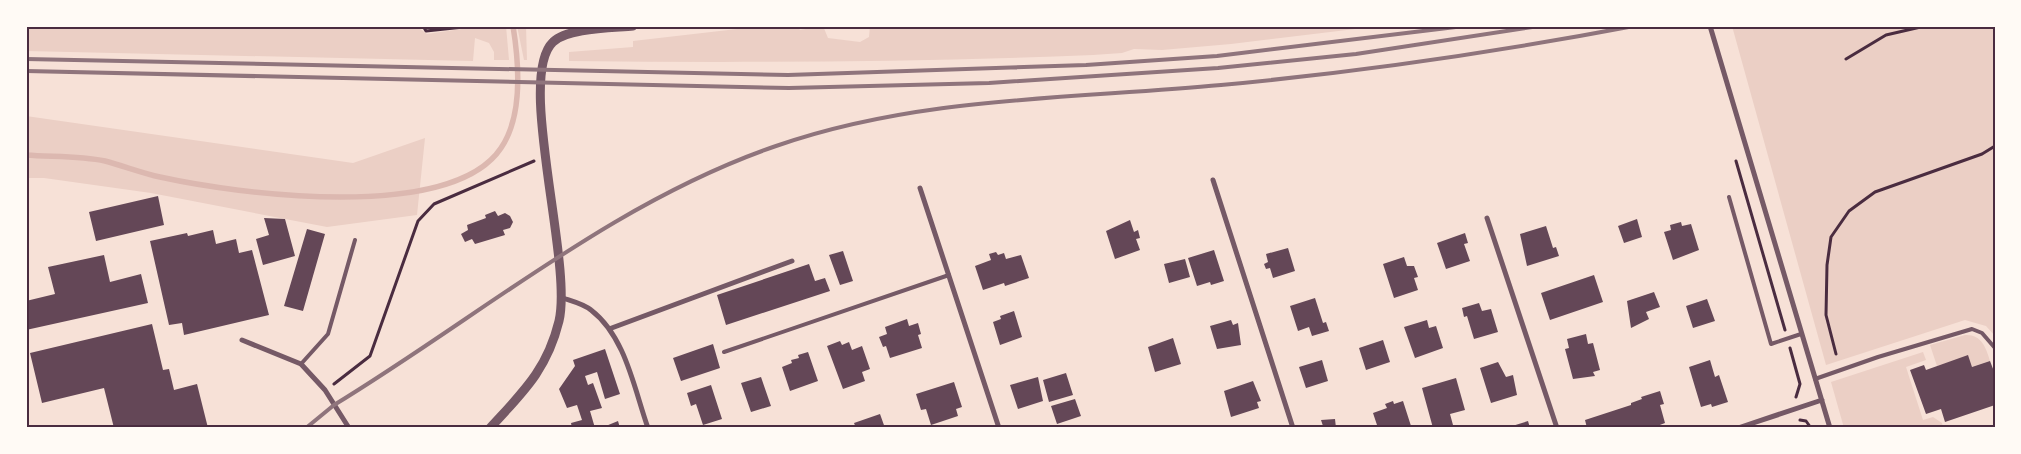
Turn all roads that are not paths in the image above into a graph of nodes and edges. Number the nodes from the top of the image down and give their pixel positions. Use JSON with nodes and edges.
{"nodes":[{"id":1,"x":633,"y":26,"type":"edge"},
{"id":2,"x":1710,"y":26,"type":"edge"},
{"id":3,"x":1213,"y":180,"type":"dead end"},
{"id":4,"x":920,"y":188,"type":"dead end"},
{"id":5,"x":1728,"y":197,"type":"dead end"},
{"id":6,"x":1487,"y":218,"type":"dead end"},
{"id":7,"x":355,"y":240,"type":"dead end"},
{"id":8,"x":792,"y":261,"type":"dead end"},
{"id":9,"x":949,"y":275,"type":"junction"},
{"id":10,"x":563,"y":298,"type":"junction"},
{"id":11,"x":609,"y":328,"type":"junction"},
{"id":12,"x":1801,"y":334,"type":"junction"},
{"id":13,"x":242,"y":340,"type":"dead end"},
{"id":14,"x":1995,"y":348,"type":"edge"},
{"id":15,"x":724,"y":352,"type":"dead end"},
{"id":16,"x":301,"y":364,"type":"junction"},
{"id":17,"x":1815,"y":379,"type":"junction"},
{"id":18,"x":1822,"y":400,"type":"junction"},
{"id":19,"x":349,"y":428,"type":"edge"},
{"id":20,"x":490,"y":428,"type":"edge"},
{"id":21,"x":648,"y":428,"type":"edge"},
{"id":22,"x":999,"y":428,"type":"edge"},
{"id":23,"x":1292,"y":428,"type":"edge"},
{"id":24,"x":1557,"y":428,"type":"edge"},
{"id":25,"x":1738,"y":428,"type":"edge"},
{"id":26,"x":1830,"y":428,"type":"edge"}],
"edges":[{"from":1,"to":10,"type":"street"},
{"from":2,"to":12,"type":"street"},
{"from":3,"to":23,"type":"street"},
{"from":4,"to":9,"type":"street"},
{"from":5,"to":12,"type":"lane"},
{"from":6,"to":24,"type":"street"},
{"from":7,"to":16,"type":"lane"},
{"from":8,"to":11,"type":"street"},
{"from":9,"to":15,"type":"lane"},
{"from":9,"to":22,"type":"street"},
{"from":10,"to":11,"type":"street"},
{"from":10,"to":20,"type":"street"},
{"from":11,"to":21,"type":"street"},
{"from":12,"to":17,"type":"street"},
{"from":13,"to":16,"type":"street"},
{"from":14,"to":17,"type":"lane"},
{"from":16,"to":19,"type":"street"},
{"from":17,"to":18,"type":"street"},
{"from":18,"to":25,"type":"street"},
{"from":18,"to":26,"type":"street"}]}
